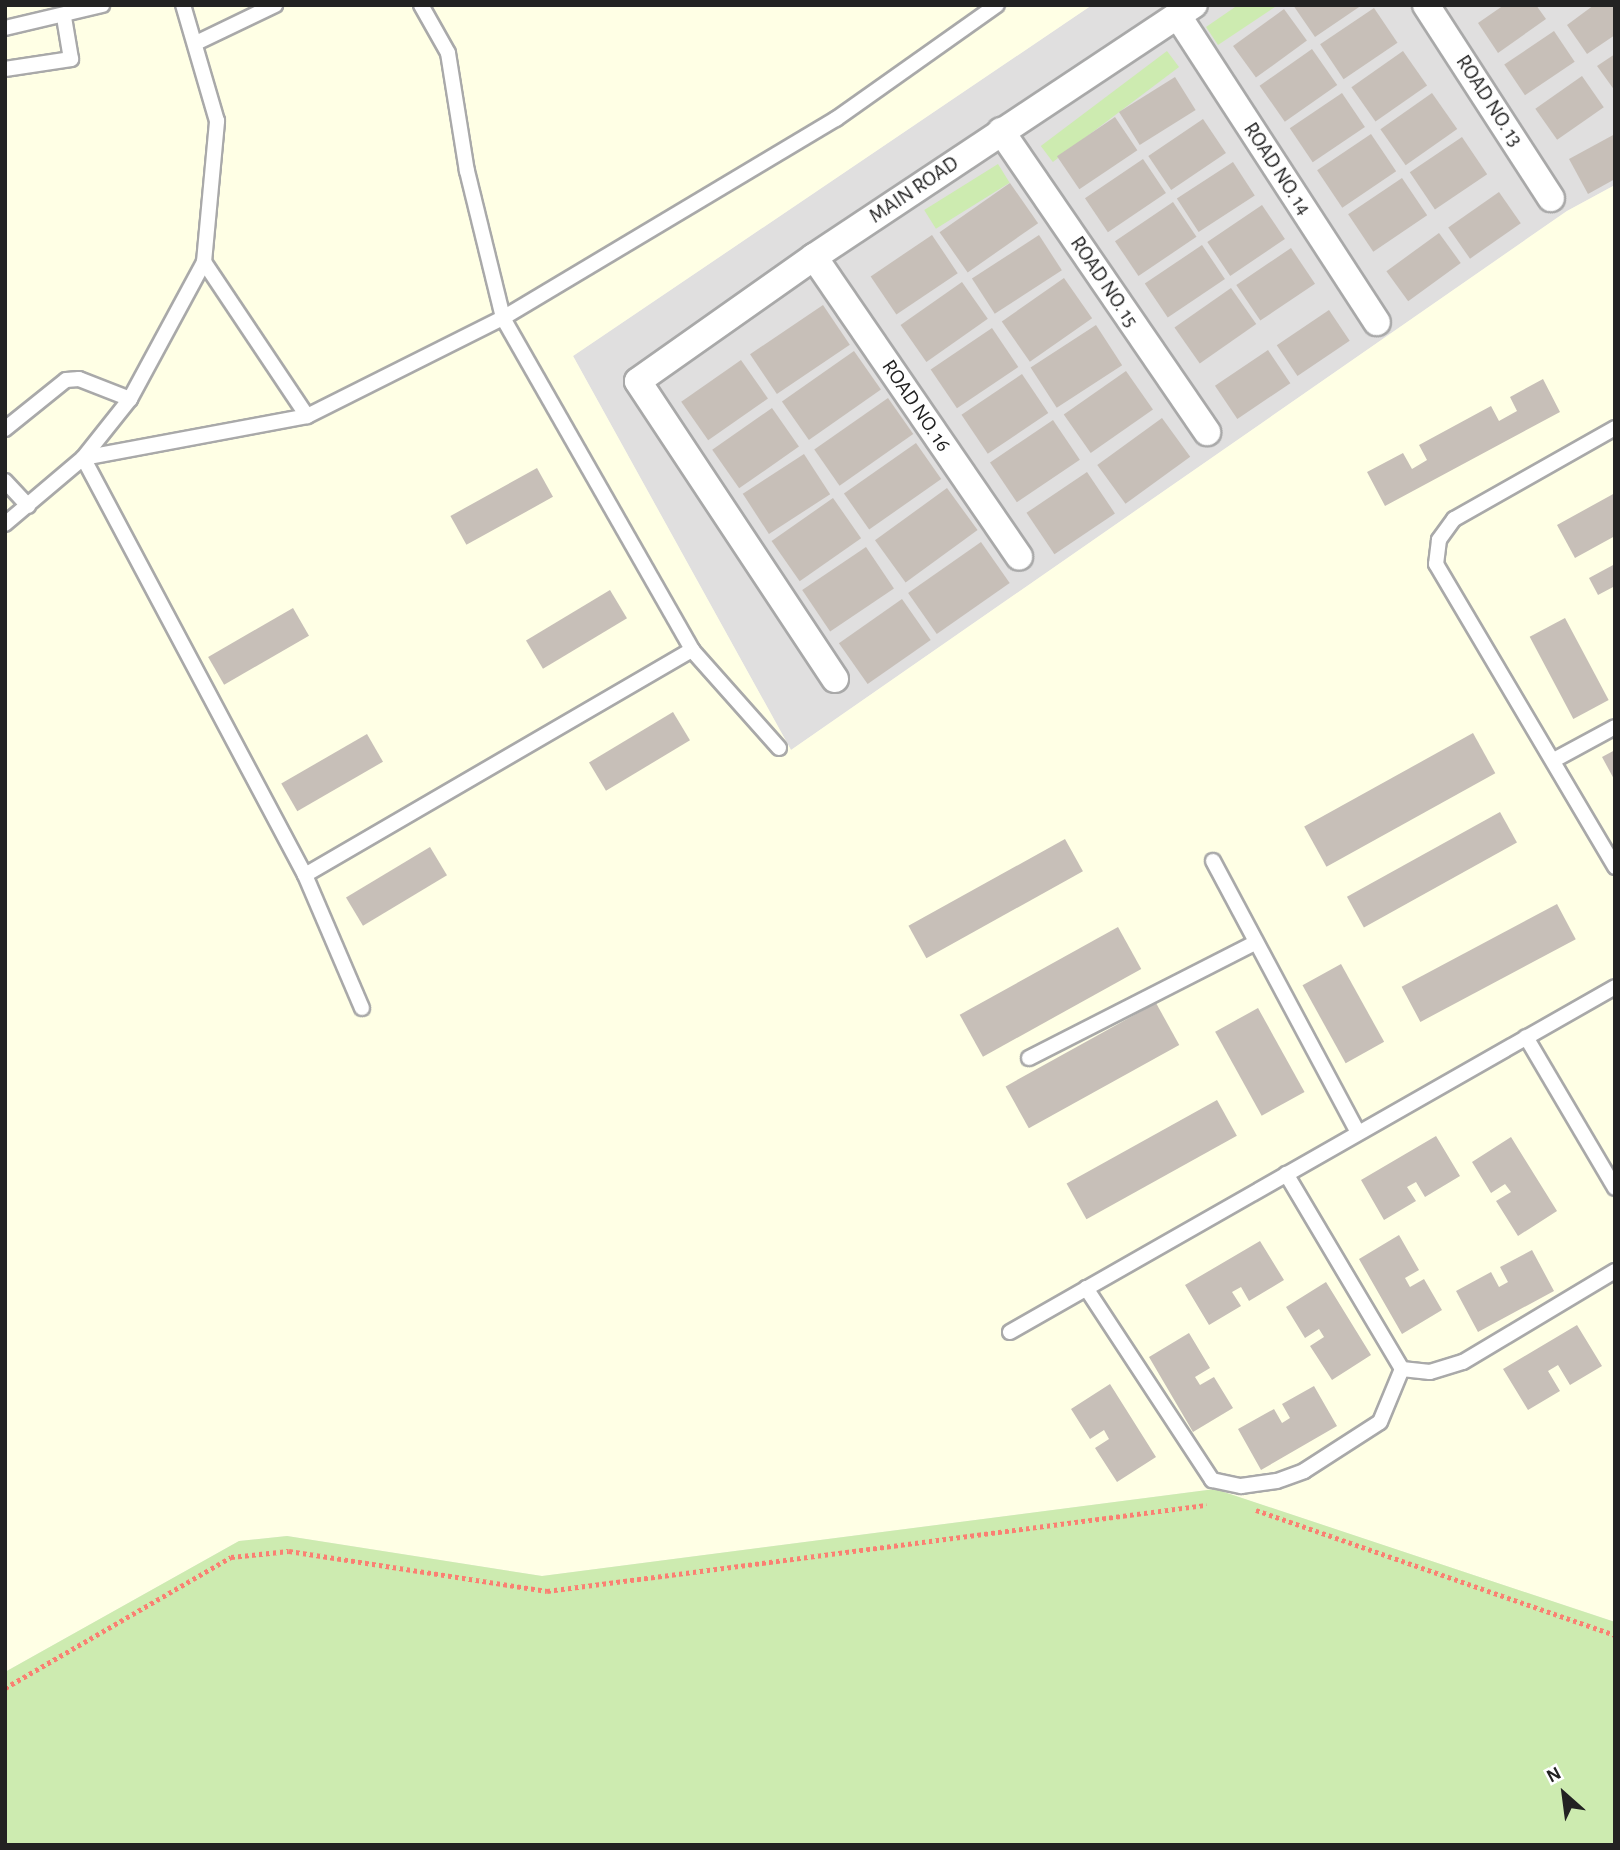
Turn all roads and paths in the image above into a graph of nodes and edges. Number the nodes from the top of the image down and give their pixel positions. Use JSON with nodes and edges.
{"nodes":[{"id":1,"x":102,"y":5,"type":"edge"},
{"id":2,"x":183,"y":5,"type":"edge"},
{"id":3,"x":275,"y":5,"type":"edge"},
{"id":4,"x":421,"y":5,"type":"edge"},
{"id":5,"x":997,"y":5,"type":"edge"},
{"id":6,"x":1426,"y":5,"type":"edge"},
{"id":7,"x":1186,"y":10,"type":"edge"},
{"id":8,"x":64,"y":17,"type":"junction"},
{"id":9,"x":5,"y":28,"type":"edge"},
{"id":10,"x":196,"y":43,"type":"junction"},
{"id":11,"x":5,"y":69,"type":"edge"},
{"id":12,"x":1001,"y":131,"type":"junction"},
{"id":13,"x":1551,"y":198,"type":"dead end"},
{"id":14,"x":814,"y":257,"type":"junction"},
{"id":15,"x":204,"y":262,"type":"junction"},
{"id":16,"x":503,"y":318,"type":"junction"},
{"id":17,"x":1377,"y":322,"type":"dead end"},
{"id":18,"x":130,"y":399,"type":"junction"},
{"id":19,"x":307,"y":416,"type":"junction"},
{"id":20,"x":1615,"y":428,"type":"edge"},
{"id":21,"x":5,"y":429,"type":"edge"},
{"id":22,"x":1207,"y":432,"type":"dead end"},
{"id":23,"x":83,"y":458,"type":"junction"},
{"id":24,"x":5,"y":481,"type":"edge"},
{"id":25,"x":28,"y":506,"type":"junction"},
{"id":26,"x":5,"y":524,"type":"edge"},
{"id":27,"x":1019,"y":556,"type":"dead end"},
{"id":28,"x":692,"y":650,"type":"junction"},
{"id":29,"x":835,"y":679,"type":"dead end"},
{"id":30,"x":1615,"y":727,"type":"edge"},
{"id":31,"x":779,"y":748,"type":"dead end"},
{"id":32,"x":1554,"y":760,"type":"junction"},
{"id":33,"x":1213,"y":861,"type":"dead end"},
{"id":34,"x":1615,"y":867,"type":"edge"},
{"id":35,"x":305,"y":876,"type":"junction"},
{"id":36,"x":1255,"y":943,"type":"junction"},
{"id":37,"x":1615,"y":988,"type":"edge"},
{"id":38,"x":362,"y":1008,"type":"dead end"},
{"id":39,"x":1526,"y":1037,"type":"junction"},
{"id":40,"x":1029,"y":1058,"type":"dead end"},
{"id":41,"x":1358,"y":1133,"type":"junction"},
{"id":42,"x":1286,"y":1174,"type":"junction"},
{"id":43,"x":1615,"y":1188,"type":"edge"},
{"id":44,"x":1615,"y":1271,"type":"edge"},
{"id":45,"x":1086,"y":1288,"type":"junction"},
{"id":46,"x":1010,"y":1332,"type":"dead end"},
{"id":47,"x":1402,"y":1369,"type":"junction"},
{"id":48,"x":1212,"y":1504,"type":"dead end"},
{"id":49,"x":1253,"y":1510,"type":"dead end"},
{"id":50,"x":1615,"y":1635,"type":"edge"},
{"id":51,"x":5,"y":1688,"type":"edge"}],
"edges":[{"from":1,"to":8,"type":"lane"},
{"from":2,"to":10,"type":"lane"},
{"from":3,"to":10,"type":"lane"},
{"from":4,"to":16,"type":"lane"},
{"from":5,"to":16,"type":"lane"},
{"from":6,"to":13,"type":"street","name":"ROAD NO. 13"},
{"from":7,"to":12,"type":"street","name":"MAIN ROAD"},
{"from":7,"to":17,"type":"street","name":"ROAD NO. 14"},
{"from":8,"to":9,"type":"lane"},
{"from":8,"to":11,"type":"lane"},
{"from":10,"to":15,"type":"lane"},
{"from":12,"to":14,"type":"street","name":"MAIN ROAD"},
{"from":12,"to":22,"type":"street","name":"ROAD NO. 15"},
{"from":14,"to":27,"type":"street","name":"ROAD NO. 16"},
{"from":14,"to":29,"type":"street","name":"MAIN ROAD"},
{"from":15,"to":18,"type":"lane"},
{"from":15,"to":19,"type":"lane"},
{"from":16,"to":19,"type":"lane"},
{"from":16,"to":28,"type":"lane"},
{"from":18,"to":21,"type":"lane"},
{"from":18,"to":23,"type":"lane"},
{"from":19,"to":23,"type":"lane"},
{"from":20,"to":32,"type":"lane"},
{"from":23,"to":25,"type":"lane"},
{"from":23,"to":35,"type":"lane"},
{"from":24,"to":25,"type":"lane"},
{"from":25,"to":26,"type":"lane"},
{"from":28,"to":31,"type":"lane"},
{"from":28,"to":35,"type":"lane"},
{"from":30,"to":32,"type":"lane"},
{"from":32,"to":34,"type":"lane"},
{"from":33,"to":36,"type":"lane"},
{"from":35,"to":38,"type":"lane"},
{"from":36,"to":40,"type":"lane"},
{"from":36,"to":41,"type":"lane"},
{"from":37,"to":39,"type":"lane"},
{"from":39,"to":41,"type":"lane"},
{"from":39,"to":43,"type":"lane"},
{"from":41,"to":42,"type":"lane"},
{"from":42,"to":45,"type":"lane"},
{"from":42,"to":47,"type":"lane"},
{"from":44,"to":47,"type":"lane"},
{"from":45,"to":46,"type":"lane"},
{"from":45,"to":47,"type":"lane"},
{"from":48,"to":51,"type":"path"},
{"from":49,"to":50,"type":"path"}]}
